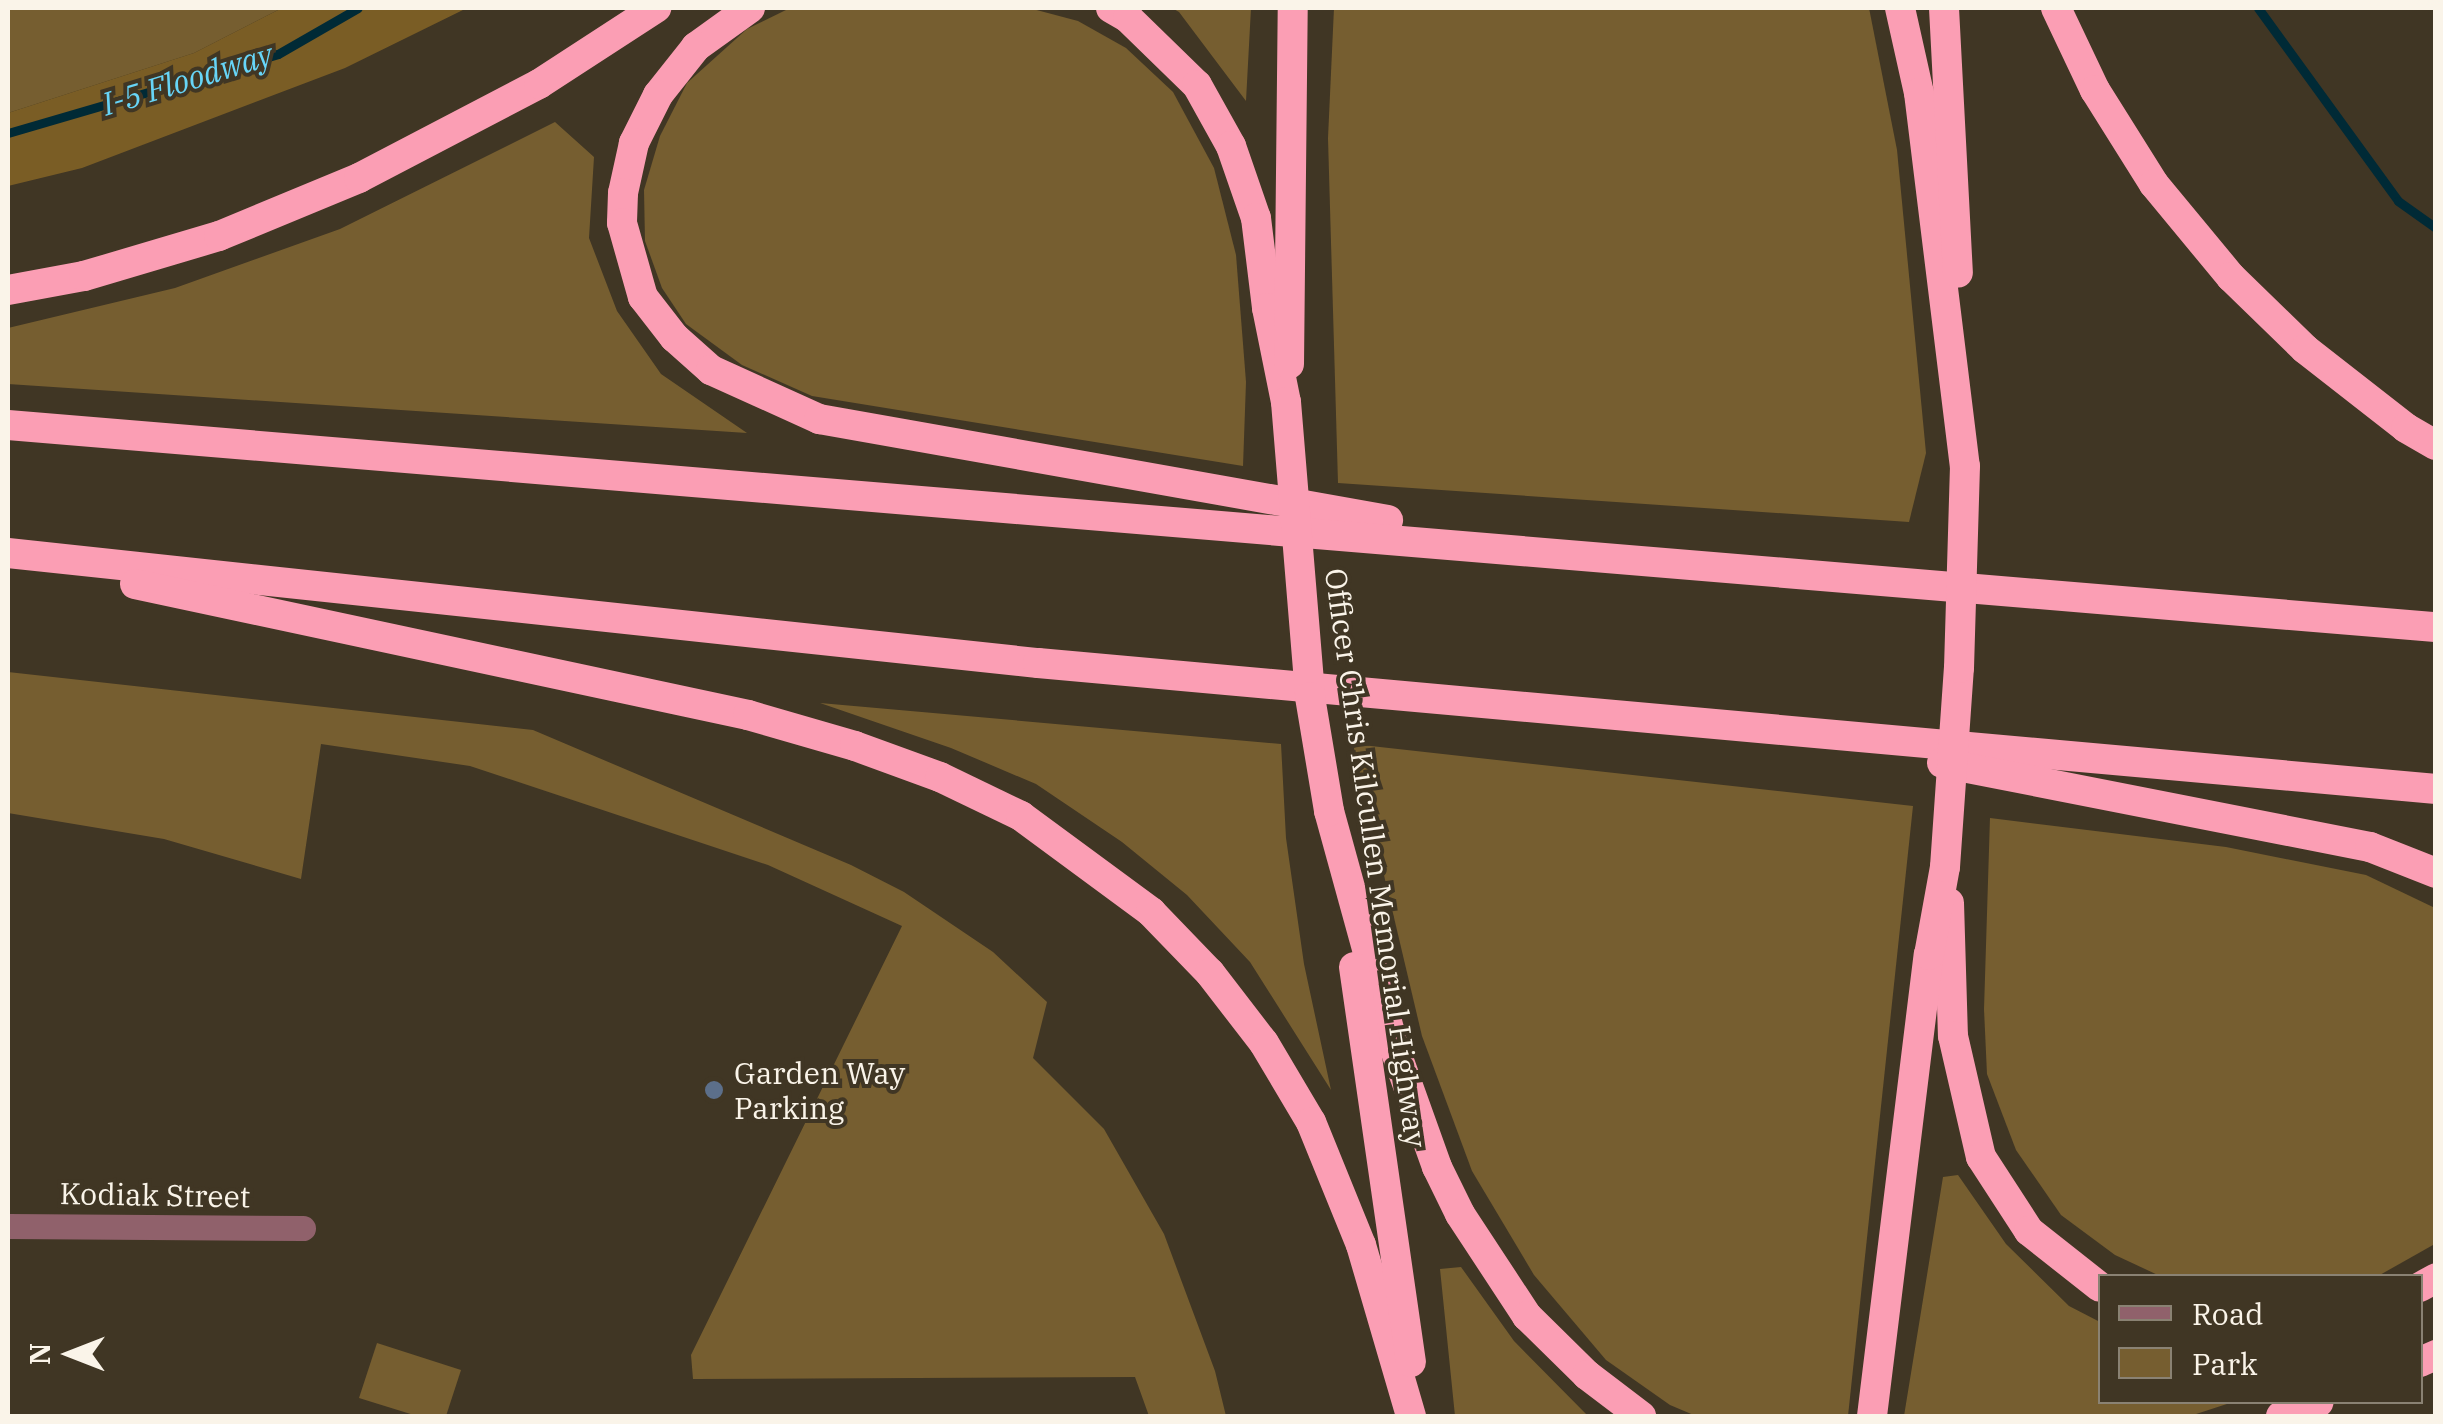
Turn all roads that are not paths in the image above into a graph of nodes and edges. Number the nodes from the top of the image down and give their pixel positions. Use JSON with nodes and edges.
{"nodes":[{"id":1,"x":656,"y":8,"type":"edge"},
{"id":2,"x":750,"y":8,"type":"edge"},
{"id":3,"x":1110,"y":8,"type":"edge"},
{"id":4,"x":1293,"y":8,"type":"edge"},
{"id":5,"x":1900,"y":8,"type":"edge"},
{"id":6,"x":1944,"y":8,"type":"edge"},
{"id":7,"x":2056,"y":8,"type":"edge"},
{"id":8,"x":8,"y":290,"type":"edge"},
{"id":9,"x":1286,"y":402,"type":"junction"},
{"id":10,"x":8,"y":424,"type":"edge"},
{"id":11,"x":2436,"y":445,"type":"edge"},
{"id":12,"x":1965,"y":466,"type":"junction"},
{"id":13,"x":1568,"y":552,"type":"junction"},
{"id":14,"x":8,"y":555,"type":"edge"},
{"id":15,"x":2436,"y":626,"type":"edge"},
{"id":16,"x":1787,"y":732,"type":"junction"},
{"id":17,"x":2436,"y":789,"type":"edge"},
{"id":18,"x":1329,"y":811,"type":"junction"},
{"id":19,"x":1946,"y":867,"type":"junction"},
{"id":20,"x":2436,"y":873,"type":"edge"},
{"id":21,"x":8,"y":1226,"type":"edge"},
{"id":22,"x":303,"y":1228,"type":"dead end"},
{"id":23,"x":2098,"y":1284,"type":"edge"},
{"id":24,"x":1874,"y":1403,"type":"edge"},
{"id":25,"x":2315,"y":1404,"type":"edge"},
{"id":26,"x":1415,"y":1416,"type":"edge"},
{"id":27,"x":1640,"y":1416,"type":"edge"},
{"id":28,"x":2282,"y":1416,"type":"edge"}],
"edges":[{"from":1,"to":8,"type":"highway"},
{"from":2,"to":13,"type":"highway"},
{"from":3,"to":9,"type":"highway"},
{"from":4,"to":9,"type":"highway","name":"Officer Chris Kilcullen Memorial Highway"},
{"from":5,"to":12,"type":"highway"},
{"from":6,"to":12,"type":"highway"},
{"from":7,"to":11,"type":"highway"},
{"from":9,"to":18,"type":"highway","name":"Officer Chris Kilcullen Memorial Highway","bridge":true},
{"from":10,"to":13,"type":"highway"},
{"from":12,"to":19,"type":"highway","bridge":true},
{"from":13,"to":15,"type":"highway"},
{"from":14,"to":16,"type":"highway"},
{"from":14,"to":26,"type":"highway"},
{"from":16,"to":17,"type":"highway"},
{"from":16,"to":20,"type":"highway"},
{"from":18,"to":26,"type":"highway","name":"Officer Chris Kilcullen Memorial Highway"},
{"from":18,"to":27,"type":"highway"},
{"from":19,"to":23,"type":"highway"},
{"from":19,"to":24,"type":"highway"},
{"from":21,"to":22,"type":"street","name":"Kodiak Street"},
{"from":25,"to":28,"type":"highway"}]}
